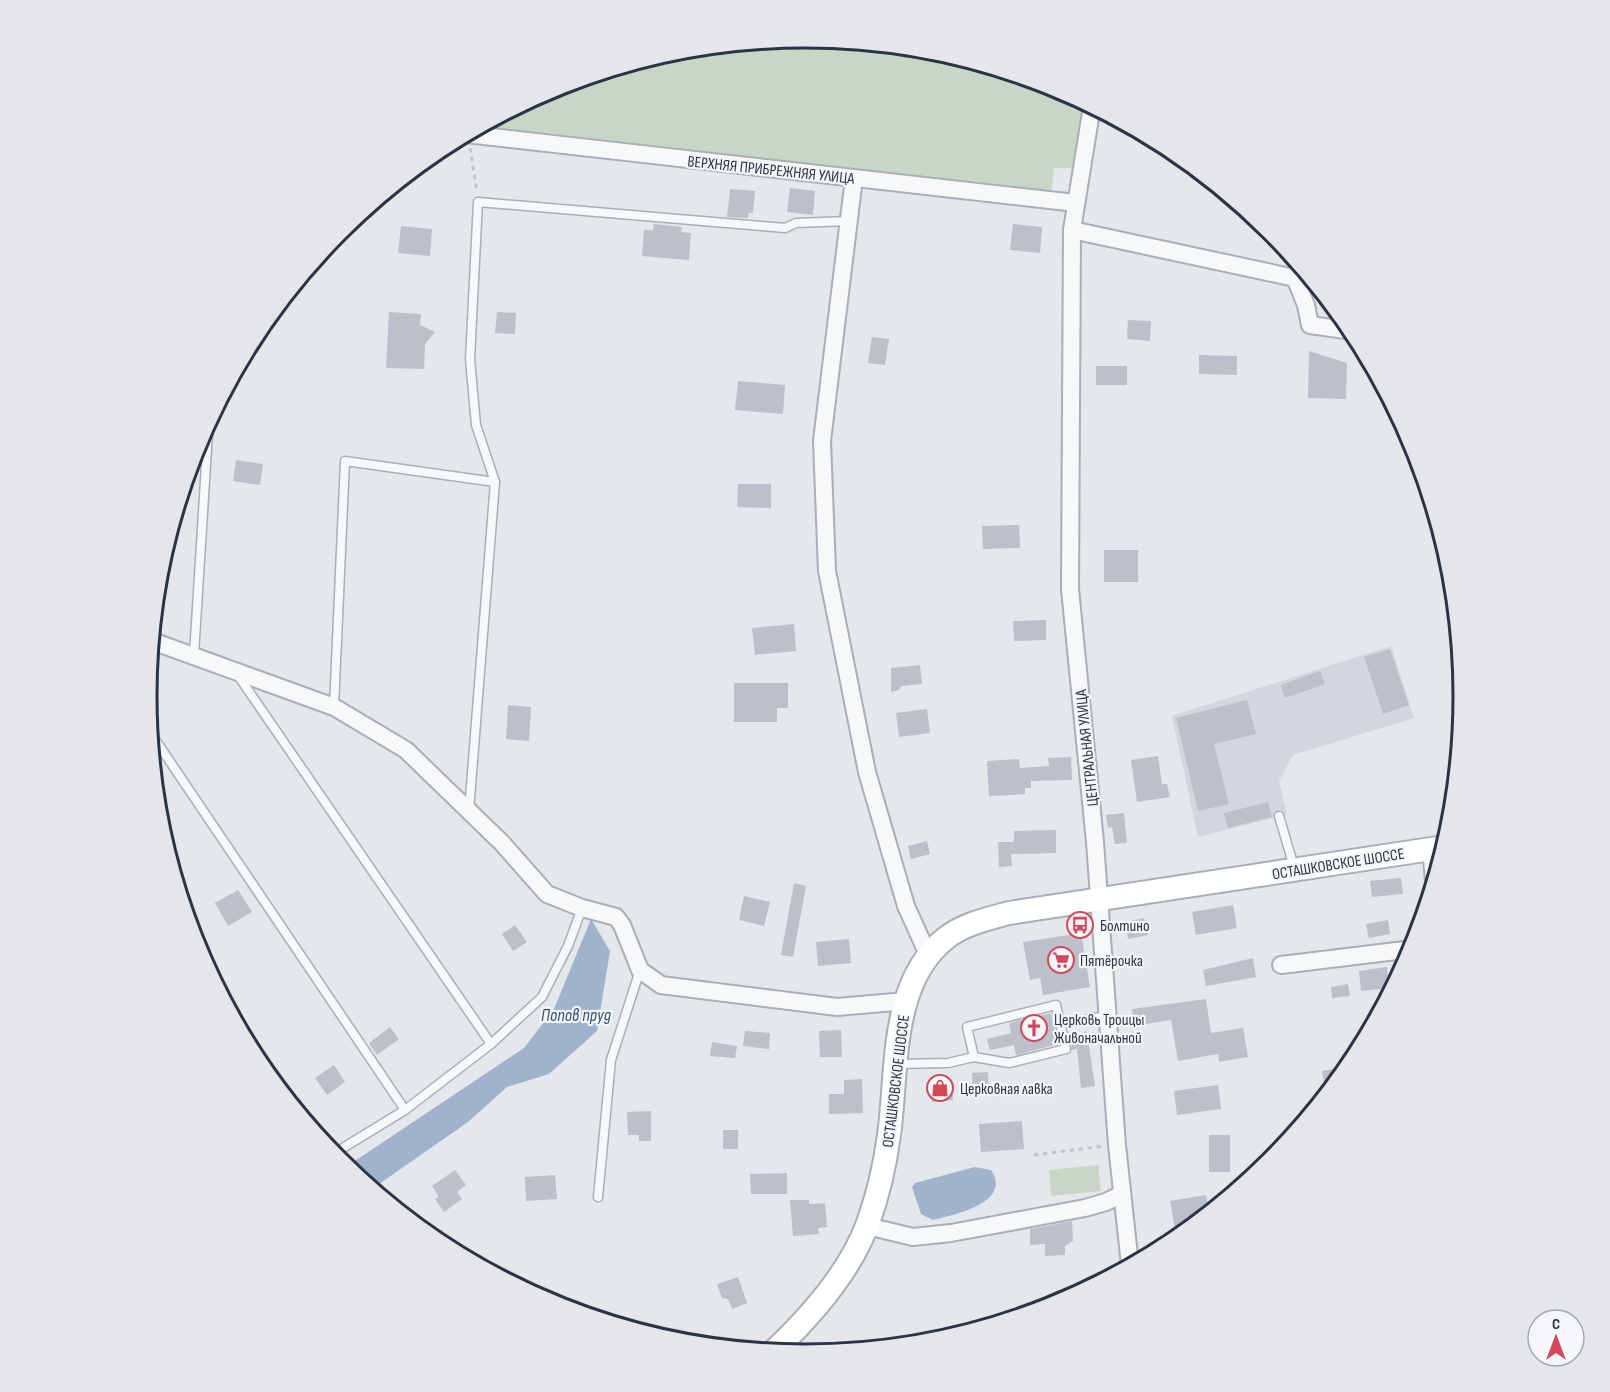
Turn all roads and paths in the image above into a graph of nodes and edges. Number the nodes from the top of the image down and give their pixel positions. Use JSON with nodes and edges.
{"nodes":[{"id":1,"x":1091,"y":114,"type":"edge"},
{"id":2,"x":480,"y":135,"type":"edge"},
{"id":3,"x":468,"y":143,"type":"edge"},
{"id":4,"x":853,"y":186,"type":"dead end"},
{"id":5,"x":478,"y":202,"type":"junction"},
{"id":6,"x":1076,"y":203,"type":"junction"},
{"id":7,"x":849,"y":221,"type":"junction"},
{"id":8,"x":1072,"y":230,"type":"junction"},
{"id":9,"x":1295,"y":278,"type":"junction"},
{"id":10,"x":1300,"y":279,"type":"edge"},
{"id":11,"x":1339,"y":329,"type":"edge"},
{"id":12,"x":207,"y":445,"type":"edge"},
{"id":13,"x":495,"y":482,"type":"junction"},
{"id":14,"x":159,"y":643,"type":"edge"},
{"id":15,"x":194,"y":655,"type":"junction"},
{"id":16,"x":237,"y":674,"type":"junction"},
{"id":17,"x":334,"y":707,"type":"junction"},
{"id":18,"x":159,"y":745,"type":"edge"},
{"id":19,"x":469,"y":813,"type":"junction"},
{"id":20,"x":1279,"y":816,"type":"dead end"},
{"id":21,"x":1435,"y":848,"type":"edge"},
{"id":22,"x":1295,"y":869,"type":"junction"},
{"id":23,"x":1099,"y":899,"type":"junction"},
{"id":24,"x":582,"y":908,"type":"junction"},
{"id":25,"x":1401,"y":950,"type":"edge"},
{"id":26,"x":929,"y":957,"type":"junction"},
{"id":27,"x":1281,"y":965,"type":"dead end"},
{"id":28,"x":640,"y":970,"type":"junction"},
{"id":29,"x":906,"y":1001,"type":"junction"},
{"id":30,"x":1107,"y":1016,"type":"junction"},
{"id":31,"x":1088,"y":1019,"type":"dead end"},
{"id":32,"x":491,"y":1044,"type":"junction"},
{"id":33,"x":974,"y":1057,"type":"junction"},
{"id":34,"x":897,"y":1064,"type":"junction"},
{"id":35,"x":405,"y":1110,"type":"junction"},
{"id":36,"x":1117,"y":1145,"type":"junction"},
{"id":37,"x":342,"y":1149,"type":"edge"},
{"id":38,"x":1034,"y":1155,"type":"dead end"},
{"id":39,"x":1122,"y":1194,"type":"junction"},
{"id":40,"x":598,"y":1197,"type":"dead end"},
{"id":41,"x":867,"y":1226,"type":"junction"},
{"id":42,"x":1129,"y":1257,"type":"edge"},
{"id":43,"x":783,"y":1343,"type":"edge"}],
"edges":[{"from":1,"to":6,"type":"street","name":"ЦЕНТРАЛЬНАЯ УЛИЦА"},
{"from":2,"to":6,"type":"street","name":"ВЕРХНЯЯ ПРИБРЕЖНЯЯ УЛИЦА"},
{"from":3,"to":5,"type":"path"},
{"from":4,"to":7,"type":"street"},
{"from":5,"to":7,"type":"lane"},
{"from":5,"to":13,"type":"lane"},
{"from":6,"to":8,"type":"street","name":"ЦЕНТРАЛЬНАЯ УЛИЦА"},
{"from":7,"to":26,"type":"street"},
{"from":8,"to":9,"type":"street"},
{"from":8,"to":23,"type":"street","name":"ЦЕНТРАЛЬНАЯ УЛИЦА"},
{"from":9,"to":10,"type":"street"},
{"from":9,"to":11,"type":"street"},
{"from":12,"to":15,"type":"lane"},
{"from":13,"to":17,"type":"lane"},
{"from":13,"to":19,"type":"lane"},
{"from":14,"to":15,"type":"street"},
{"from":15,"to":16,"type":"street"},
{"from":16,"to":17,"type":"street"},
{"from":16,"to":32,"type":"lane"},
{"from":17,"to":19,"type":"street"},
{"from":18,"to":35,"type":"lane"},
{"from":19,"to":24,"type":"street"},
{"from":20,"to":22,"type":"lane"},
{"from":21,"to":22,"type":"main road","name":"ОСТАШКОВСКОЕ ШОССЕ"},
{"from":22,"to":23,"type":"main road","name":"ОСТАШКОВСКОЕ ШОССЕ"},
{"from":23,"to":26,"type":"main road","name":"ОСТАШКОВСКОЕ ШОССЕ"},
{"from":23,"to":30,"type":"street","name":"ЦЕНТРАЛЬНАЯ УЛИЦА"},
{"from":24,"to":28,"type":"street"},
{"from":24,"to":32,"type":"lane"},
{"from":25,"to":27,"type":"street"},
{"from":26,"to":29,"type":"main road","name":"ОСТАШКОВСКОЕ ШОССЕ"},
{"from":28,"to":29,"type":"street"},
{"from":28,"to":40,"type":"lane"},
{"from":29,"to":34,"type":"main road","name":"ОСТАШКОВСКОЕ ШОССЕ"},
{"from":30,"to":31,"type":"lane"},
{"from":30,"to":36,"type":"street","name":"ЦЕНТРАЛЬНАЯ УЛИЦА"},
{"from":32,"to":35,"type":"lane"},
{"from":33,"to":33,"type":"lane"},
{"from":33,"to":34,"type":"lane"},
{"from":34,"to":41,"type":"main road","name":"ОСТАШКОВСКОЕ ШОССЕ"},
{"from":35,"to":37,"type":"lane"},
{"from":36,"to":38,"type":"path"},
{"from":36,"to":39,"type":"street","name":"ЦЕНТРАЛЬНАЯ УЛИЦА"},
{"from":39,"to":41,"type":"street"},
{"from":39,"to":42,"type":"street","name":"ЦЕНТРАЛЬНАЯ УЛИЦА"},
{"from":41,"to":43,"type":"main road","name":"ОСТАШКОВСКОЕ ШОССЕ"}]}
